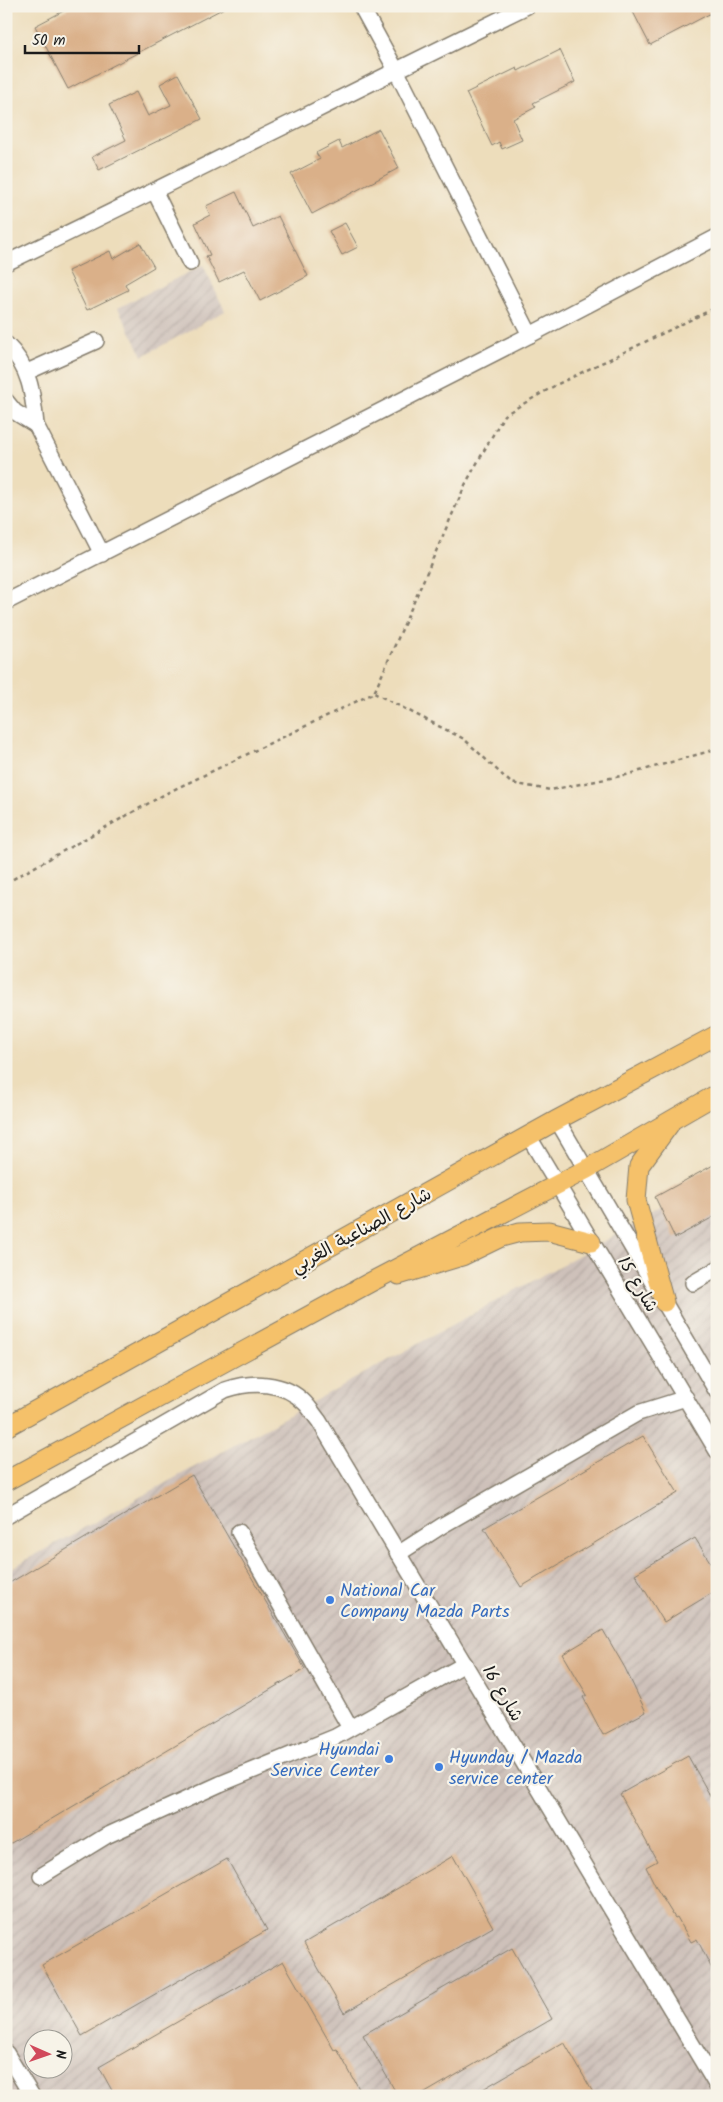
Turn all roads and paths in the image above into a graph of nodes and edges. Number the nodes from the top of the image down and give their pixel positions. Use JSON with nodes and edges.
{"nodes":[{"id":1,"x":361,"y":6,"type":"edge"},
{"id":2,"x":527,"y":6,"type":"edge"},
{"id":3,"x":396,"y":70,"type":"junction"},
{"id":4,"x":155,"y":192,"type":"junction"},
{"id":5,"x":717,"y":237,"type":"edge"},
{"id":6,"x":6,"y":263,"type":"edge"},
{"id":7,"x":190,"y":263,"type":"dead end"},
{"id":8,"x":717,"y":307,"type":"edge"},
{"id":9,"x":530,"y":335,"type":"junction"},
{"id":10,"x":96,"y":341,"type":"dead end"},
{"id":11,"x":6,"y":344,"type":"edge"},
{"id":12,"x":27,"y":372,"type":"junction"},
{"id":13,"x":6,"y":401,"type":"edge"},
{"id":14,"x":36,"y":425,"type":"junction"},
{"id":15,"x":102,"y":554,"type":"junction"},
{"id":16,"x":6,"y":602,"type":"edge"},
{"id":17,"x":374,"y":693,"type":"junction"},
{"id":18,"x":717,"y":749,"type":"edge"},
{"id":19,"x":6,"y":883,"type":"edge"},
{"id":20,"x":717,"y":1035,"type":"edge"},
{"id":21,"x":717,"y":1094,"type":"edge"},
{"id":22,"x":675,"y":1117,"type":"junction"},
{"id":23,"x":557,"y":1120,"type":"junction"},
{"id":24,"x":529,"y":1137,"type":"junction"},
{"id":25,"x":587,"y":1169,"type":"junction"},
{"id":26,"x":558,"y":1185,"type":"junction"},
{"id":27,"x":591,"y":1242,"type":"junction"},
{"id":28,"x":717,"y":1269,"type":"edge"},
{"id":29,"x":369,"y":1283,"type":"junction"},
{"id":30,"x":693,"y":1283,"type":"dead end"},
{"id":31,"x":664,"y":1302,"type":"junction"},
{"id":32,"x":717,"y":1392,"type":"edge"},
{"id":33,"x":686,"y":1398,"type":"junction"},
{"id":34,"x":6,"y":1427,"type":"edge"},
{"id":35,"x":717,"y":1451,"type":"edge"},
{"id":36,"x":9,"y":1481,"type":"edge"},
{"id":37,"x":6,"y":1516,"type":"edge"},
{"id":38,"x":239,"y":1532,"type":"dead end"},
{"id":39,"x":398,"y":1554,"type":"junction"},
{"id":40,"x":464,"y":1664,"type":"junction"},
{"id":41,"x":350,"y":1728,"type":"junction"},
{"id":42,"x":41,"y":1876,"type":"dead end"},
{"id":43,"x":6,"y":2052,"type":"edge"},
{"id":44,"x":717,"y":2086,"type":"edge"},
{"id":45,"x":32,"y":2096,"type":"edge"}],
"edges":[{"from":1,"to":3,"type":"street"},
{"from":2,"to":3,"type":"street"},
{"from":3,"to":4,"type":"street"},
{"from":3,"to":9,"type":"street"},
{"from":4,"to":6,"type":"street"},
{"from":4,"to":7,"type":"street"},
{"from":5,"to":9,"type":"street"},
{"from":8,"to":17,"type":"path"},
{"from":9,"to":15,"type":"street"},
{"from":10,"to":12,"type":"street"},
{"from":11,"to":12,"type":"street"},
{"from":12,"to":14,"type":"street"},
{"from":13,"to":14,"type":"street"},
{"from":14,"to":15,"type":"street"},
{"from":15,"to":16,"type":"street"},
{"from":17,"to":18,"type":"path"},
{"from":17,"to":19,"type":"path"},
{"from":20,"to":23,"type":"main road","name":"شارع الصناعية الغربي"},
{"from":21,"to":22,"type":"main road"},
{"from":22,"to":25,"type":"main road"},
{"from":22,"to":31,"type":"main road"},
{"from":23,"to":24,"type":"main road","name":"شارع الصناعية الغربي"},
{"from":23,"to":25,"type":"street","name":"شارع 15"},
{"from":24,"to":26,"type":"street","name":"شارع 15"},
{"from":24,"to":34,"type":"main road","name":"شارع الصناعية الغربي"},
{"from":25,"to":26,"type":"main road"},
{"from":25,"to":31,"type":"street","name":"شارع 15"},
{"from":26,"to":27,"type":"street","name":"شارع 15"},
{"from":26,"to":29,"type":"main road"},
{"from":27,"to":29,"type":"main road"},
{"from":27,"to":33,"type":"street","name":"شارع 15"},
{"from":28,"to":30,"type":"street"},
{"from":29,"to":36,"type":"main road"},
{"from":31,"to":32,"type":"street","name":"شارع 15"},
{"from":33,"to":35,"type":"street","name":"شارع 15"},
{"from":33,"to":39,"type":"street"},
{"from":37,"to":39,"type":"street","name":"شارع 16"},
{"from":38,"to":41,"type":"street"},
{"from":39,"to":40,"type":"street","name":"شارع 16"},
{"from":40,"to":41,"type":"street"},
{"from":40,"to":44,"type":"street","name":"شارع 16"},
{"from":41,"to":42,"type":"street"},
{"from":43,"to":45,"type":"street"}]}
